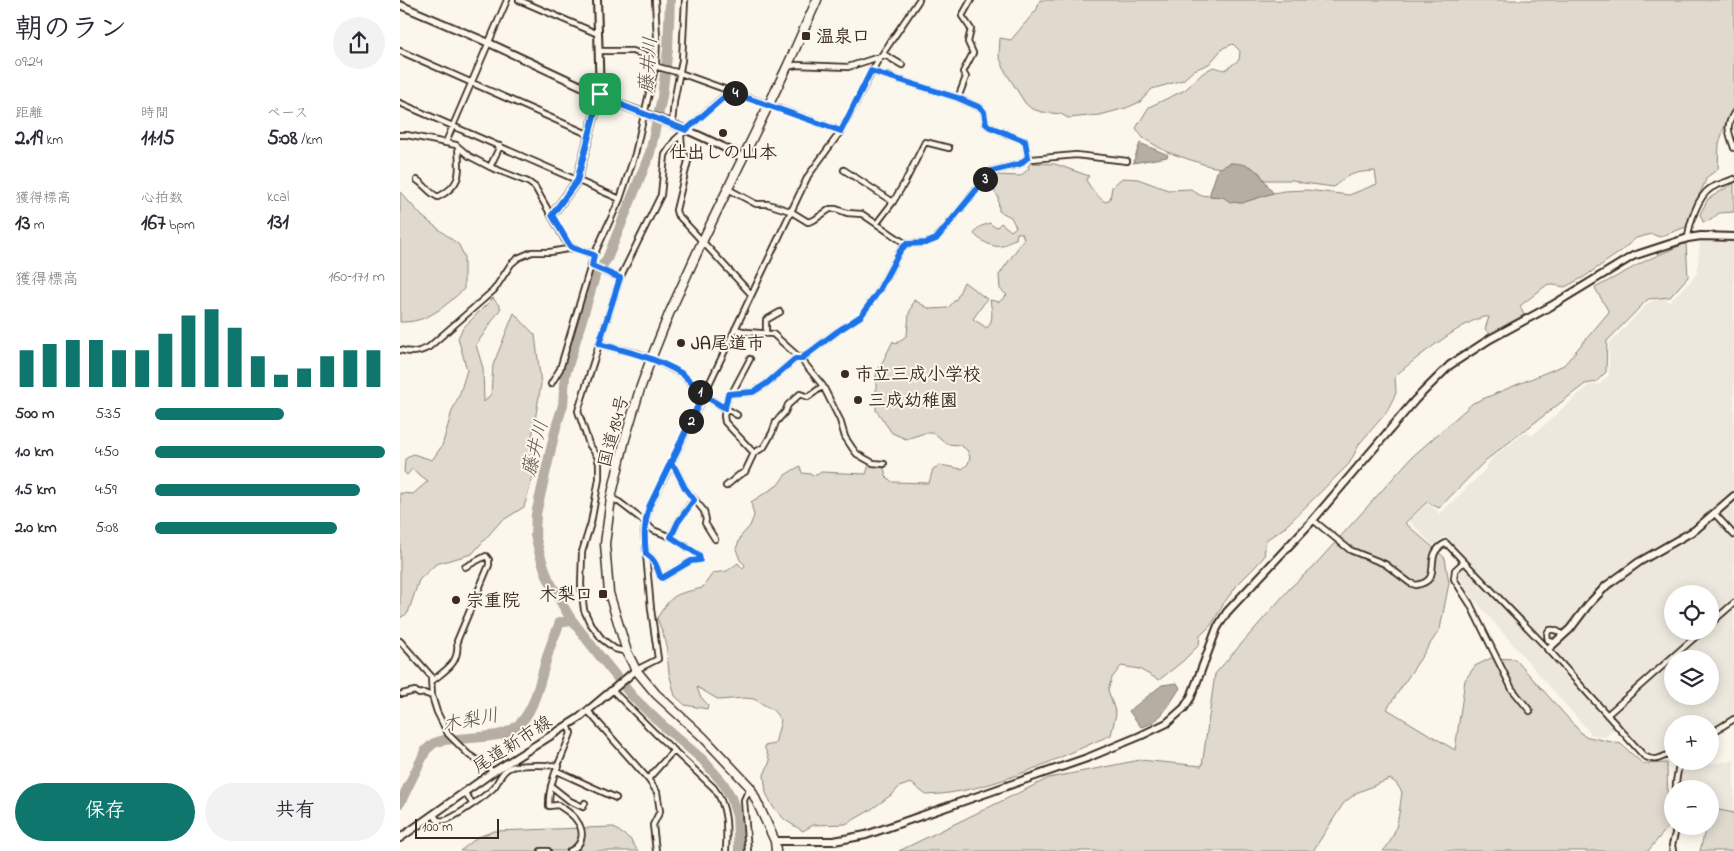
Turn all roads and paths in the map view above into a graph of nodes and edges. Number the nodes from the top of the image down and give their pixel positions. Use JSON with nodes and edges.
{"nodes":[{"id":1,"x":507,"y":0,"type":"edge"},
{"id":2,"x":519,"y":0,"type":"edge"},
{"id":3,"x":597,"y":0,"type":"edge"},
{"id":4,"x":655,"y":0,"type":"edge"},
{"id":5,"x":685,"y":0,"type":"edge"},
{"id":6,"x":817,"y":0,"type":"edge"},
{"id":7,"x":912,"y":0,"type":"edge"},
{"id":8,"x":971,"y":0,"type":"edge"},
{"id":9,"x":918,"y":2,"type":"edge"},
{"id":10,"x":400,"y":5,"type":"edge"},
{"id":11,"x":598,"y":34,"type":"junction"},
{"id":12,"x":489,"y":43,"type":"junction"},
{"id":13,"x":400,"y":51,"type":"edge"},
{"id":14,"x":599,"y":51,"type":"junction"},
{"id":15,"x":882,"y":56,"type":"junction"},
{"id":16,"x":657,"y":65,"type":"junction"},
{"id":17,"x":902,"y":65,"type":"dead end"},
{"id":18,"x":787,"y":67,"type":"junction"},
{"id":19,"x":871,"y":71,"type":"junction"},
{"id":20,"x":678,"y":73,"type":"junction"},
{"id":21,"x":472,"y":82,"type":"junction"},
{"id":22,"x":730,"y":92,"type":"junction"},
{"id":23,"x":600,"y":94,"type":"junction"},
{"id":24,"x":958,"y":98,"type":"junction"},
{"id":25,"x":400,"y":103,"type":"edge"},
{"id":26,"x":768,"y":105,"type":"junction"},
{"id":27,"x":645,"y":113,"type":"junction"},
{"id":28,"x":1734,"y":113,"type":"edge"},
{"id":29,"x":670,"y":124,"type":"junction"},
{"id":30,"x":452,"y":126,"type":"junction"},
{"id":31,"x":686,"y":130,"type":"junction"},
{"id":32,"x":841,"y":131,"type":"junction"},
{"id":33,"x":400,"y":135,"type":"edge"},
{"id":34,"x":590,"y":135,"type":"junction"},
{"id":35,"x":680,"y":136,"type":"junction"},
{"id":36,"x":446,"y":142,"type":"junction"},
{"id":37,"x":500,"y":146,"type":"junction"},
{"id":38,"x":458,"y":147,"type":"junction"},
{"id":39,"x":949,"y":148,"type":"dead end"},
{"id":40,"x":1734,"y":148,"type":"edge"},
{"id":41,"x":1028,"y":157,"type":"junction"},
{"id":42,"x":743,"y":158,"type":"junction"},
{"id":43,"x":1127,"y":161,"type":"dead end"},
{"id":44,"x":490,"y":167,"type":"junction"},
{"id":45,"x":844,"y":170,"type":"dead end"},
{"id":46,"x":1734,"y":179,"type":"edge"},
{"id":47,"x":417,"y":180,"type":"dead end"},
{"id":48,"x":577,"y":181,"type":"junction"},
{"id":49,"x":728,"y":189,"type":"junction"},
{"id":50,"x":620,"y":199,"type":"junction"},
{"id":51,"x":893,"y":202,"type":"junction"},
{"id":52,"x":790,"y":212,"type":"junction"},
{"id":53,"x":552,"y":215,"type":"junction"},
{"id":54,"x":877,"y":223,"type":"junction"},
{"id":55,"x":1734,"y":237,"type":"edge"},
{"id":56,"x":1688,"y":238,"type":"junction"},
{"id":57,"x":702,"y":242,"type":"junction"},
{"id":58,"x":906,"y":244,"type":"junction"},
{"id":59,"x":573,"y":248,"type":"junction"},
{"id":60,"x":594,"y":255,"type":"junction"},
{"id":61,"x":593,"y":267,"type":"junction"},
{"id":62,"x":620,"y":278,"type":"junction"},
{"id":63,"x":751,"y":294,"type":"junction"},
{"id":64,"x":780,"y":312,"type":"dead end"},
{"id":65,"x":735,"y":328,"type":"junction"},
{"id":66,"x":766,"y":334,"type":"junction"},
{"id":67,"x":599,"y":344,"type":"junction"},
{"id":68,"x":400,"y":350,"type":"edge"},
{"id":69,"x":651,"y":359,"type":"junction"},
{"id":70,"x":750,"y":359,"type":"dead end"},
{"id":71,"x":801,"y":359,"type":"junction"},
{"id":72,"x":551,"y":384,"type":"dead end"},
{"id":73,"x":823,"y":386,"type":"junction"},
{"id":74,"x":732,"y":393,"type":"junction"},
{"id":75,"x":703,"y":395,"type":"junction"},
{"id":76,"x":725,"y":408,"type":"junction"},
{"id":77,"x":736,"y":415,"type":"dead end"},
{"id":78,"x":754,"y":453,"type":"junction"},
{"id":79,"x":671,"y":464,"type":"junction"},
{"id":80,"x":884,"y":464,"type":"dead end"},
{"id":81,"x":726,"y":486,"type":"dead end"},
{"id":82,"x":1734,"y":496,"type":"edge"},
{"id":83,"x":611,"y":498,"type":"junction"},
{"id":84,"x":694,"y":500,"type":"junction"},
{"id":85,"x":1715,"y":514,"type":"junction"},
{"id":86,"x":1313,"y":520,"type":"junction"},
{"id":87,"x":645,"y":522,"type":"junction"},
{"id":88,"x":1734,"y":535,"type":"edge"},
{"id":89,"x":671,"y":537,"type":"junction"},
{"id":90,"x":715,"y":540,"type":"dead end"},
{"id":91,"x":646,"y":554,"type":"junction"},
{"id":92,"x":1464,"y":562,"type":"junction"},
{"id":93,"x":465,"y":567,"type":"dead end"},
{"id":94,"x":1734,"y":603,"type":"edge"},
{"id":95,"x":1719,"y":616,"type":"edge"},
{"id":96,"x":1563,"y":636,"type":"junction"},
{"id":97,"x":1692,"y":640,"type":"edge"},
{"id":98,"x":400,"y":641,"type":"edge"},
{"id":99,"x":1555,"y":643,"type":"junction"},
{"id":100,"x":1548,"y":649,"type":"junction"},
{"id":101,"x":626,"y":652,"type":"junction"},
{"id":102,"x":633,"y":673,"type":"junction"},
{"id":103,"x":432,"y":681,"type":"junction"},
{"id":104,"x":613,"y":691,"type":"junction"},
{"id":105,"x":402,"y":694,"type":"dead end"},
{"id":106,"x":432,"y":696,"type":"junction"},
{"id":107,"x":588,"y":711,"type":"junction"},
{"id":108,"x":1530,"y":711,"type":"dead end"},
{"id":109,"x":1607,"y":715,"type":"junction"},
{"id":110,"x":1734,"y":719,"type":"edge"},
{"id":111,"x":568,"y":725,"type":"junction"},
{"id":112,"x":1719,"y":728,"type":"edge"},
{"id":113,"x":674,"y":750,"type":"junction"},
{"id":114,"x":1664,"y":756,"type":"edge"},
{"id":115,"x":558,"y":768,"type":"junction"},
{"id":116,"x":493,"y":772,"type":"junction"},
{"id":117,"x":648,"y":779,"type":"junction"},
{"id":118,"x":551,"y":786,"type":"junction"},
{"id":119,"x":750,"y":787,"type":"junction"},
{"id":120,"x":464,"y":792,"type":"junction"},
{"id":121,"x":616,"y":798,"type":"dead end"},
{"id":122,"x":472,"y":803,"type":"junction"},
{"id":123,"x":585,"y":804,"type":"dead end"},
{"id":124,"x":434,"y":814,"type":"junction"},
{"id":125,"x":1675,"y":835,"type":"edge"},
{"id":126,"x":400,"y":838,"type":"edge"},
{"id":127,"x":775,"y":841,"type":"junction"},
{"id":128,"x":540,"y":850,"type":"edge"},
{"id":129,"x":548,"y":851,"type":"edge"},
{"id":130,"x":570,"y":851,"type":"edge"},
{"id":131,"x":656,"y":851,"type":"edge"},
{"id":132,"x":726,"y":851,"type":"edge"},
{"id":133,"x":748,"y":851,"type":"edge"},
{"id":134,"x":776,"y":851,"type":"edge"},
{"id":135,"x":1673,"y":851,"type":"edge"}],
"edges":[{"from":1,"to":12,"type":"street"},
{"from":2,"to":11,"type":"street"},
{"from":3,"to":11,"type":"street"},
{"from":4,"to":16,"type":"street"},
{"from":5,"to":20,"type":"street"},
{"from":6,"to":18,"type":"highway","name":"国道184号"},
{"from":7,"to":9,"type":"street"},
{"from":8,"to":24,"type":"street"},
{"from":9,"to":15,"type":"street"},
{"from":10,"to":12,"type":"street"},
{"from":11,"to":14,"type":"street"},
{"from":12,"to":21,"type":"street"},
{"from":12,"to":23,"type":"street"},
{"from":13,"to":21,"type":"street"},
{"from":14,"to":16,"type":"street"},
{"from":14,"to":23,"type":"street"},
{"from":15,"to":17,"type":"street"},
{"from":15,"to":18,"type":"street"},
{"from":15,"to":19,"type":"street"},
{"from":16,"to":20,"type":"street"},
{"from":16,"to":27,"type":"street"},
{"from":18,"to":26,"type":"highway","name":"国道184号"},
{"from":19,"to":24,"type":"street"},
{"from":19,"to":32,"type":"street"},
{"from":20,"to":22,"type":"street"},
{"from":20,"to":29,"type":"street"},
{"from":21,"to":30,"type":"street"},
{"from":21,"to":34,"type":"street"},
{"from":22,"to":26,"type":"street"},
{"from":22,"to":31,"type":"street"},
{"from":23,"to":27,"type":"street"},
{"from":23,"to":34,"type":"street"},
{"from":24,"to":41,"type":"street"},
{"from":25,"to":30,"type":"street"},
{"from":26,"to":32,"type":"street"},
{"from":26,"to":42,"type":"highway","name":"国道184号"},
{"from":27,"to":29,"type":"street"},
{"from":27,"to":50,"type":"street"},
{"from":28,"to":40,"type":"street"},
{"from":29,"to":31,"type":"street"},
{"from":30,"to":36,"type":"street"},
{"from":30,"to":37,"type":"street"},
{"from":31,"to":35,"type":"street"},
{"from":31,"to":42,"type":"street"},
{"from":32,"to":52,"type":"street"},
{"from":33,"to":36,"type":"street"},
{"from":34,"to":48,"type":"street"},
{"from":35,"to":57,"type":"street"},
{"from":35,"to":62,"type":"street"},
{"from":36,"to":38,"type":"street"},
{"from":37,"to":44,"type":"street"},
{"from":37,"to":48,"type":"street"},
{"from":38,"to":44,"type":"street"},
{"from":38,"to":47,"type":"street"},
{"from":39,"to":51,"type":"street"},
{"from":41,"to":43,"type":"street"},
{"from":41,"to":58,"type":"street"},
{"from":42,"to":49,"type":"highway","name":"国道184号"},
{"from":44,"to":53,"type":"street"},
{"from":45,"to":51,"type":"street"},
{"from":46,"to":56,"type":"street"},
{"from":48,"to":50,"type":"street"},
{"from":48,"to":53,"type":"street"},
{"from":49,"to":52,"type":"street"},
{"from":49,"to":57,"type":"highway","name":"国道184号"},
{"from":50,"to":60,"type":"street"},
{"from":51,"to":54,"type":"street"},
{"from":52,"to":54,"type":"street"},
{"from":52,"to":63,"type":"street"},
{"from":53,"to":59,"type":"street"},
{"from":54,"to":58,"type":"street"},
{"from":55,"to":56,"type":"street"},
{"from":56,"to":86,"type":"street"},
{"from":57,"to":63,"type":"street"},
{"from":57,"to":69,"type":"highway","name":"国道184号"},
{"from":58,"to":71,"type":"street"},
{"from":59,"to":60,"type":"street"},
{"from":59,"to":68,"type":"street"},
{"from":60,"to":61,"type":"street"},
{"from":61,"to":62,"type":"street"},
{"from":61,"to":72,"type":"street"},
{"from":62,"to":67,"type":"street"},
{"from":63,"to":65,"type":"street"},
{"from":64,"to":66,"type":"street"},
{"from":65,"to":66,"type":"street"},
{"from":65,"to":75,"type":"street"},
{"from":66,"to":71,"type":"street"},
{"from":67,"to":69,"type":"street"},
{"from":67,"to":101,"type":"street"},
{"from":69,"to":75,"type":"street"},
{"from":69,"to":83,"type":"highway","name":"国道184号"},
{"from":70,"to":74,"type":"street"},
{"from":71,"to":73,"type":"street"},
{"from":71,"to":74,"type":"street"},
{"from":73,"to":78,"type":"street"},
{"from":73,"to":80,"type":"street"},
{"from":74,"to":76,"type":"street"},
{"from":75,"to":76,"type":"street"},
{"from":75,"to":79,"type":"street"},
{"from":76,"to":77,"type":"street"},
{"from":76,"to":78,"type":"street"},
{"from":78,"to":81,"type":"street"},
{"from":79,"to":84,"type":"street"},
{"from":79,"to":87,"type":"street"},
{"from":82,"to":85,"type":"street"},
{"from":83,"to":87,"type":"street"},
{"from":83,"to":101,"type":"highway","name":"国道184号"},
{"from":84,"to":89,"type":"street"},
{"from":84,"to":90,"type":"street"},
{"from":85,"to":88,"type":"street"},
{"from":85,"to":96,"type":"street"},
{"from":86,"to":92,"type":"street"},
{"from":86,"to":127,"type":"street"},
{"from":87,"to":89,"type":"street"},
{"from":87,"to":91,"type":"street"},
{"from":89,"to":91,"type":"street"},
{"from":91,"to":102,"type":"street"},
{"from":92,"to":100,"type":"street"},
{"from":92,"to":108,"type":"street"},
{"from":93,"to":103,"type":"street"},
{"from":94,"to":95,"type":"street"},
{"from":96,"to":99,"type":"street"},
{"from":96,"to":99,"type":"street"},
{"from":97,"to":109,"type":"street"},
{"from":98,"to":103,"type":"street"},
{"from":99,"to":100,"type":"street"},
{"from":100,"to":109,"type":"street"},
{"from":101,"to":102,"type":"highway","name":"国道184号"},
{"from":102,"to":104,"type":"street","name":"尾道新市線"},
{"from":102,"to":119,"type":"highway","name":"国道184号"},
{"from":103,"to":106,"type":"street"},
{"from":104,"to":107,"type":"street","name":"尾道新市線"},
{"from":104,"to":113,"type":"street"},
{"from":105,"to":106,"type":"street"},
{"from":106,"to":116,"type":"street"},
{"from":107,"to":111,"type":"street","name":"尾道新市線"},
{"from":107,"to":117,"type":"street"},
{"from":109,"to":114,"type":"street"},
{"from":110,"to":112,"type":"street"},
{"from":111,"to":115,"type":"street"},
{"from":111,"to":116,"type":"street","name":"尾道新市線"},
{"from":113,"to":117,"type":"street"},
{"from":113,"to":132,"type":"street"},
{"from":115,"to":118,"type":"street"},
{"from":115,"to":121,"type":"street"},
{"from":115,"to":122,"type":"street"},
{"from":116,"to":120,"type":"street","name":"尾道新市線"},
{"from":117,"to":131,"type":"street"},
{"from":118,"to":123,"type":"street"},
{"from":118,"to":130,"type":"street"},
{"from":119,"to":127,"type":"highway","name":"国道184号"},
{"from":119,"to":133,"type":"street"},
{"from":120,"to":122,"type":"street"},
{"from":120,"to":124,"type":"street","name":"尾道新市線"},
{"from":122,"to":124,"type":"street"},
{"from":124,"to":126,"type":"street","name":"尾道新市線"},
{"from":125,"to":135,"type":"street"},
{"from":127,"to":134,"type":"highway","name":"国道184号"},
{"from":128,"to":129,"type":"street"}]}
